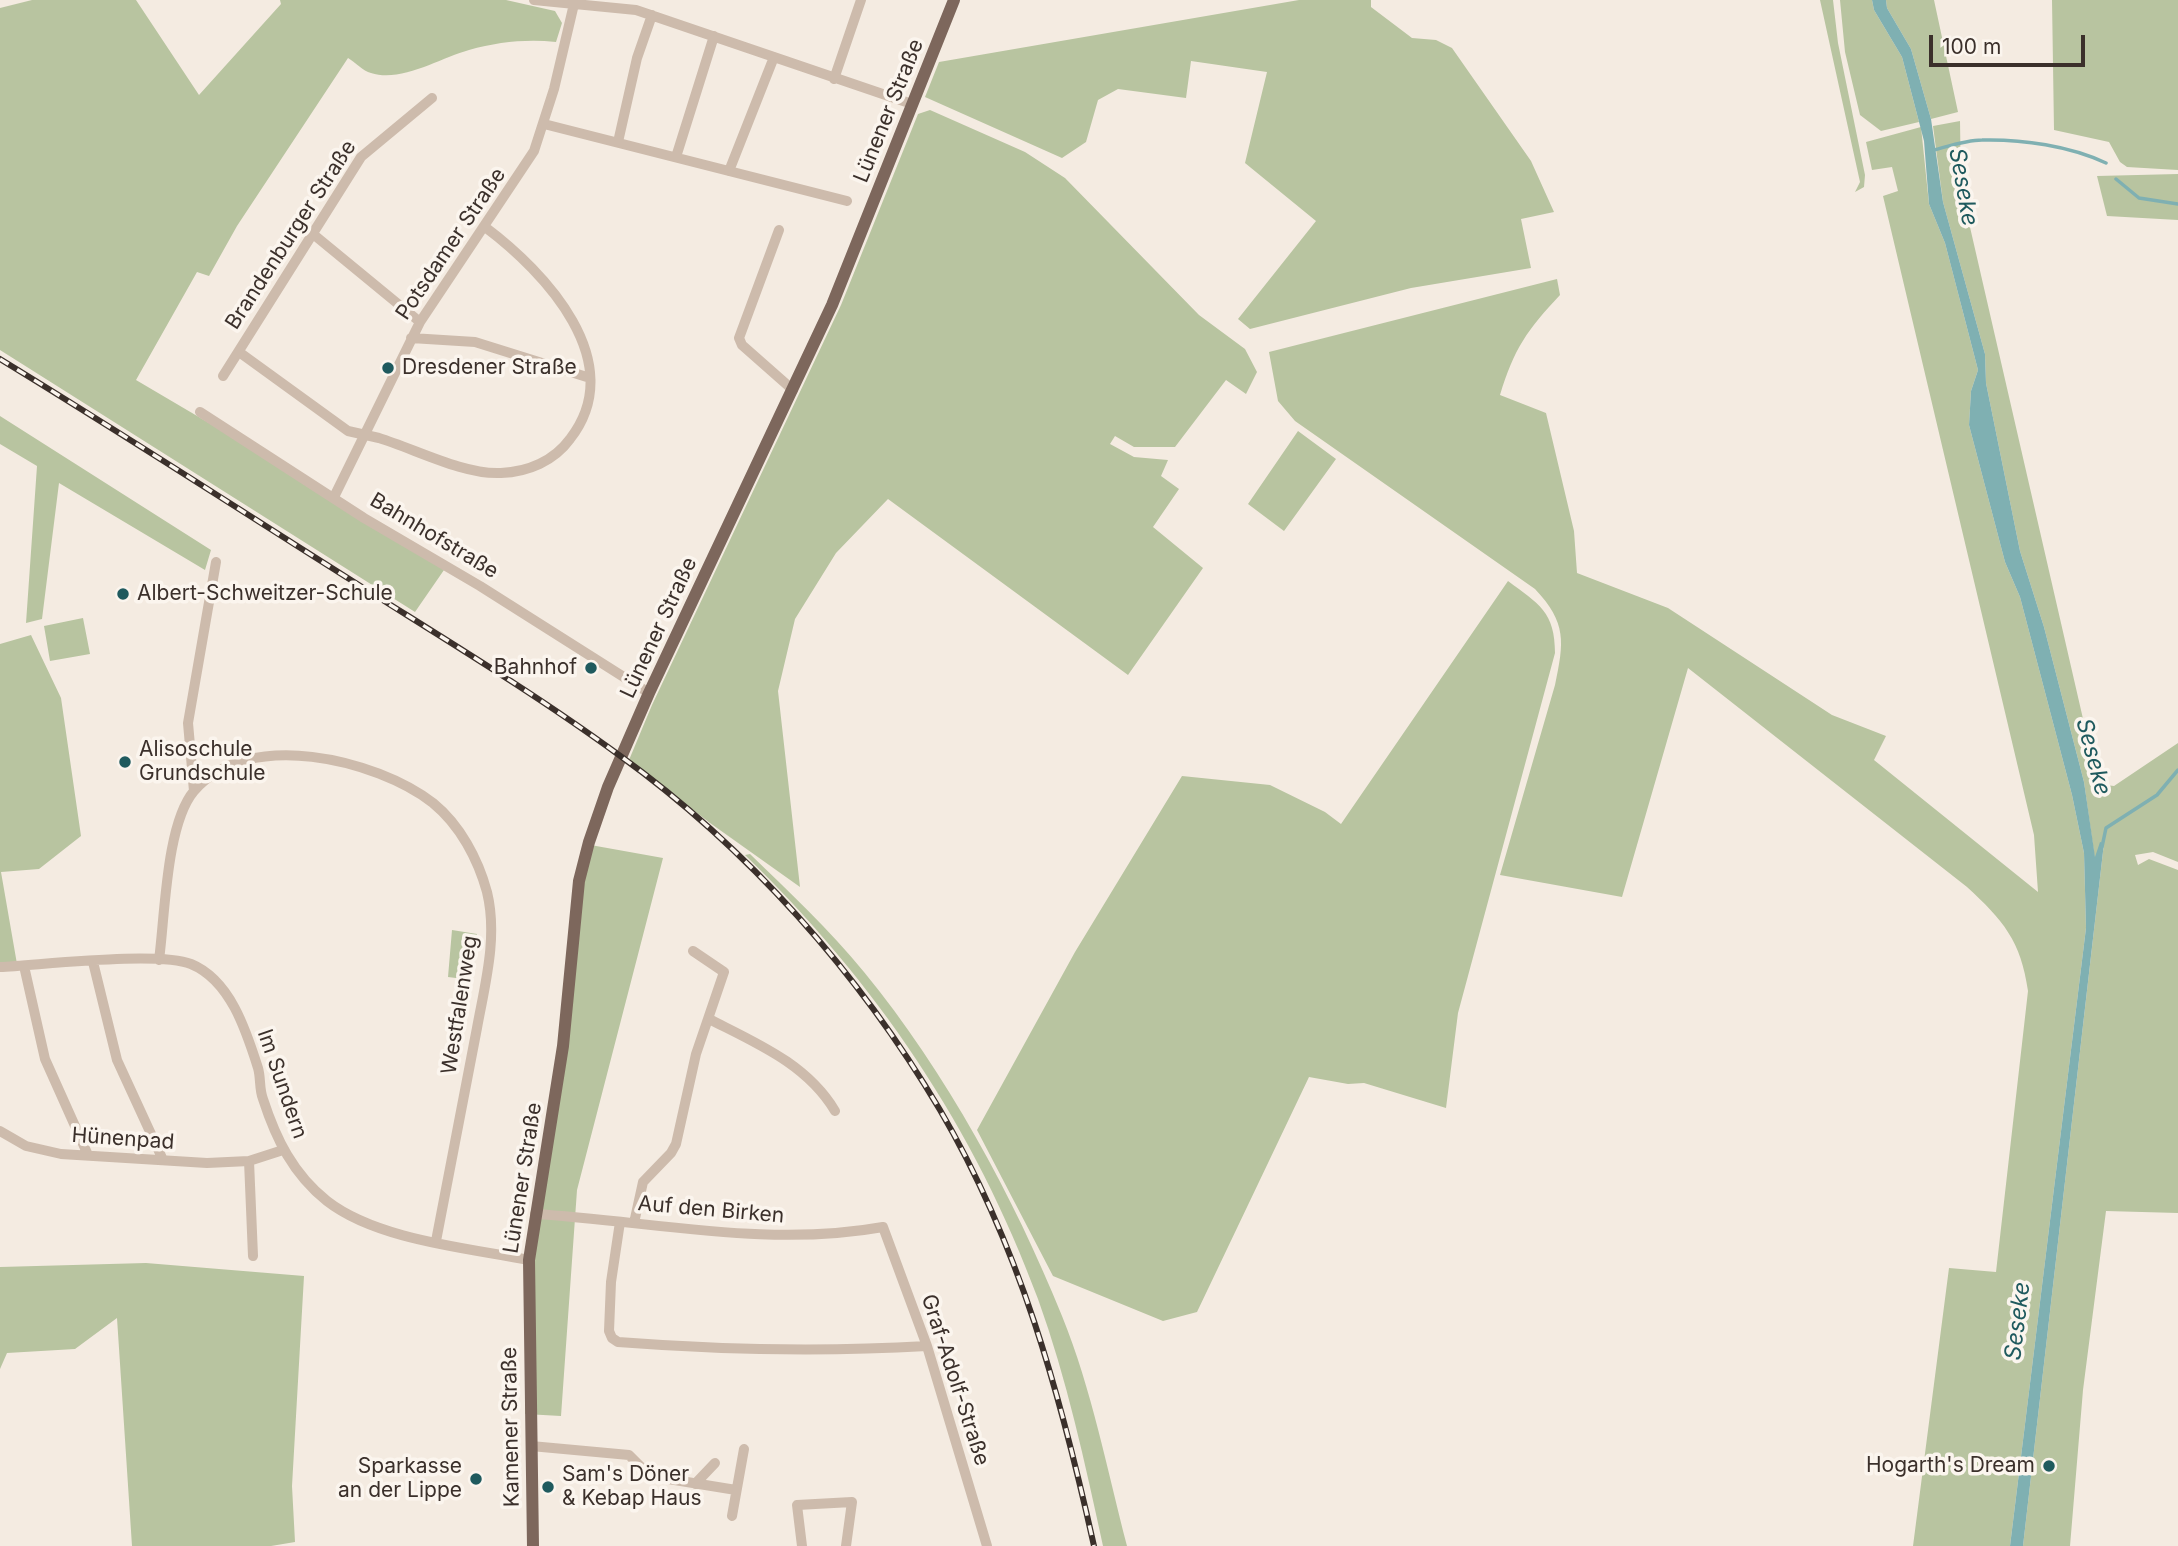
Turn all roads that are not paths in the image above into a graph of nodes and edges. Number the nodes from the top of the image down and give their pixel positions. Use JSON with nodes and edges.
{"nodes":[{"id":1,"x":534,"y":0,"type":"edge"},
{"id":2,"x":861,"y":0,"type":"edge"},
{"id":3,"x":954,"y":0,"type":"edge"},
{"id":4,"x":574,"y":4,"type":"junction"},
{"id":5,"x":652,"y":15,"type":"junction"},
{"id":6,"x":714,"y":36,"type":"junction"},
{"id":7,"x":775,"y":57,"type":"junction"},
{"id":8,"x":834,"y":79,"type":"junction"},
{"id":9,"x":432,"y":98,"type":"dead end"},
{"id":10,"x":912,"y":104,"type":"junction"},
{"id":11,"x":544,"y":124,"type":"junction"},
{"id":12,"x":618,"y":142,"type":"junction"},
{"id":13,"x":676,"y":157,"type":"junction"},
{"id":14,"x":729,"y":171,"type":"junction"},
{"id":15,"x":847,"y":201,"type":"dead end"},
{"id":16,"x":485,"y":227,"type":"junction"},
{"id":17,"x":779,"y":230,"type":"dead end"},
{"id":18,"x":313,"y":233,"type":"junction"},
{"id":19,"x":420,"y":322,"type":"junction"},
{"id":20,"x":411,"y":338,"type":"junction"},
{"id":21,"x":239,"y":352,"type":"junction"},
{"id":22,"x":223,"y":376,"type":"dead end"},
{"id":23,"x":590,"y":378,"type":"junction"},
{"id":24,"x":793,"y":390,"type":"junction"},
{"id":25,"x":200,"y":412,"type":"dead end"},
{"id":26,"x":362,"y":437,"type":"junction"},
{"id":27,"x":334,"y":497,"type":"junction"},
{"id":28,"x":216,"y":562,"type":"dead end"},
{"id":29,"x":649,"y":693,"type":"junction"},
{"id":30,"x":194,"y":791,"type":"junction"},
{"id":31,"x":693,"y":951,"type":"dead end"},
{"id":32,"x":159,"y":960,"type":"junction"},
{"id":33,"x":93,"y":962,"type":"junction"},
{"id":34,"x":24,"y":966,"type":"junction"},
{"id":35,"x":0,"y":967,"type":"edge"},
{"id":36,"x":709,"y":1019,"type":"junction"},
{"id":37,"x":835,"y":1111,"type":"dead end"},
{"id":38,"x":0,"y":1131,"type":"edge"},
{"id":39,"x":283,"y":1150,"type":"junction"},
{"id":40,"x":88,"y":1155,"type":"junction"},
{"id":41,"x":163,"y":1160,"type":"junction"},
{"id":42,"x":249,"y":1161,"type":"junction"},
{"id":43,"x":535,"y":1214,"type":"junction"},
{"id":44,"x":620,"y":1222,"type":"junction"},
{"id":45,"x":635,"y":1223,"type":"junction"},
{"id":46,"x":883,"y":1227,"type":"joint"},
{"id":47,"x":436,"y":1241,"type":"junction"},
{"id":48,"x":253,"y":1256,"type":"dead end"},
{"id":49,"x":529,"y":1260,"type":"junction"},
{"id":50,"x":528,"y":1308,"type":"joint"},
{"id":51,"x":928,"y":1346,"type":"junction"},
{"id":52,"x":531,"y":1446,"type":"junction"},
{"id":53,"x":744,"y":1449,"type":"dead end"},
{"id":54,"x":715,"y":1463,"type":"dead end"},
{"id":55,"x":695,"y":1484,"type":"junction"},
{"id":56,"x":736,"y":1490,"type":"junction"},
{"id":57,"x":732,"y":1516,"type":"dead end"},
{"id":58,"x":533,"y":1546,"type":"edge"},
{"id":59,"x":802,"y":1546,"type":"edge"},
{"id":60,"x":846,"y":1546,"type":"edge"},
{"id":61,"x":987,"y":1546,"type":"edge"}],
"edges":[{"from":1,"to":4,"type":"street"},
{"from":2,"to":8,"type":"street"},
{"from":3,"to":10,"type":"main road","name":"Lünener Straße"},
{"from":4,"to":5,"type":"street"},
{"from":4,"to":11,"type":"street","name":"Potsdamer Straße"},
{"from":5,"to":6,"type":"street"},
{"from":5,"to":12,"type":"street"},
{"from":6,"to":7,"type":"street"},
{"from":6,"to":13,"type":"street"},
{"from":7,"to":8,"type":"street"},
{"from":7,"to":14,"type":"street"},
{"from":8,"to":10,"type":"street"},
{"from":9,"to":18,"type":"street","name":"Brandenburger Straße"},
{"from":10,"to":24,"type":"main road","name":"Lünener Straße"},
{"from":11,"to":12,"type":"street"},
{"from":11,"to":16,"type":"street","name":"Potsdamer Straße"},
{"from":12,"to":13,"type":"street"},
{"from":13,"to":14,"type":"street"},
{"from":14,"to":15,"type":"street"},
{"from":16,"to":19,"type":"street","name":"Potsdamer Straße"},
{"from":16,"to":23,"type":"street"},
{"from":17,"to":24,"type":"street"},
{"from":18,"to":19,"type":"street"},
{"from":18,"to":21,"type":"street","name":"Brandenburger Straße"},
{"from":19,"to":20,"type":"street","name":"Potsdamer Straße"},
{"from":20,"to":23,"type":"street"},
{"from":20,"to":26,"type":"street","name":"Potsdamer Straße"},
{"from":21,"to":22,"type":"street","name":"Brandenburger Straße"},
{"from":21,"to":26,"type":"street"},
{"from":23,"to":26,"type":"street"},
{"from":24,"to":29,"type":"main road","name":"Lünener Straße"},
{"from":25,"to":27,"type":"street","name":"Bahnhofstraße"},
{"from":26,"to":27,"type":"street","name":"Potsdamer Straße"},
{"from":27,"to":29,"type":"street","name":"Bahnhofstraße"},
{"from":28,"to":30,"type":"street"},
{"from":29,"to":43,"type":"main road","name":"Lünener Straße"},
{"from":30,"to":32,"type":"street","name":"Westfalenweg"},
{"from":30,"to":47,"type":"street","name":"Westfalenweg"},
{"from":31,"to":36,"type":"street"},
{"from":32,"to":33,"type":"street","name":"Im Sundern"},
{"from":32,"to":39,"type":"street","name":"Im Sundern"},
{"from":33,"to":34,"type":"street","name":"Im Sundern"},
{"from":33,"to":41,"type":"street"},
{"from":34,"to":35,"type":"street","name":"Im Sundern"},
{"from":34,"to":40,"type":"street"},
{"from":36,"to":37,"type":"street"},
{"from":36,"to":45,"type":"street"},
{"from":38,"to":40,"type":"street","name":"Hünenpad"},
{"from":39,"to":42,"type":"street","name":"Hünenpad"},
{"from":39,"to":47,"type":"street","name":"Im Sundern"},
{"from":40,"to":41,"type":"street","name":"Hünenpad"},
{"from":41,"to":42,"type":"street","name":"Hünenpad"},
{"from":42,"to":48,"type":"street"},
{"from":43,"to":44,"type":"street","name":"Auf den Birken"},
{"from":43,"to":49,"type":"main road","name":"Lünener Straße"},
{"from":44,"to":45,"type":"street","name":"Auf den Birken"},
{"from":44,"to":51,"type":"street"},
{"from":45,"to":46,"type":"street","name":"Auf den Birken"},
{"from":46,"to":51,"type":"street","name":"Graf-Adolf-Straße"},
{"from":47,"to":49,"type":"street","name":"Im Sundern"},
{"from":49,"to":50,"type":"main road","name":"Lünener Straße"},
{"from":50,"to":52,"type":"main road","name":"Kamener Straße"},
{"from":51,"to":61,"type":"street","name":"Graf-Adolf-Straße"},
{"from":52,"to":55,"type":"street"},
{"from":52,"to":58,"type":"main road","name":"Kamener Straße"},
{"from":53,"to":56,"type":"street"},
{"from":54,"to":55,"type":"street"},
{"from":55,"to":56,"type":"street"},
{"from":56,"to":57,"type":"street"},
{"from":59,"to":60,"type":"street"}]}
